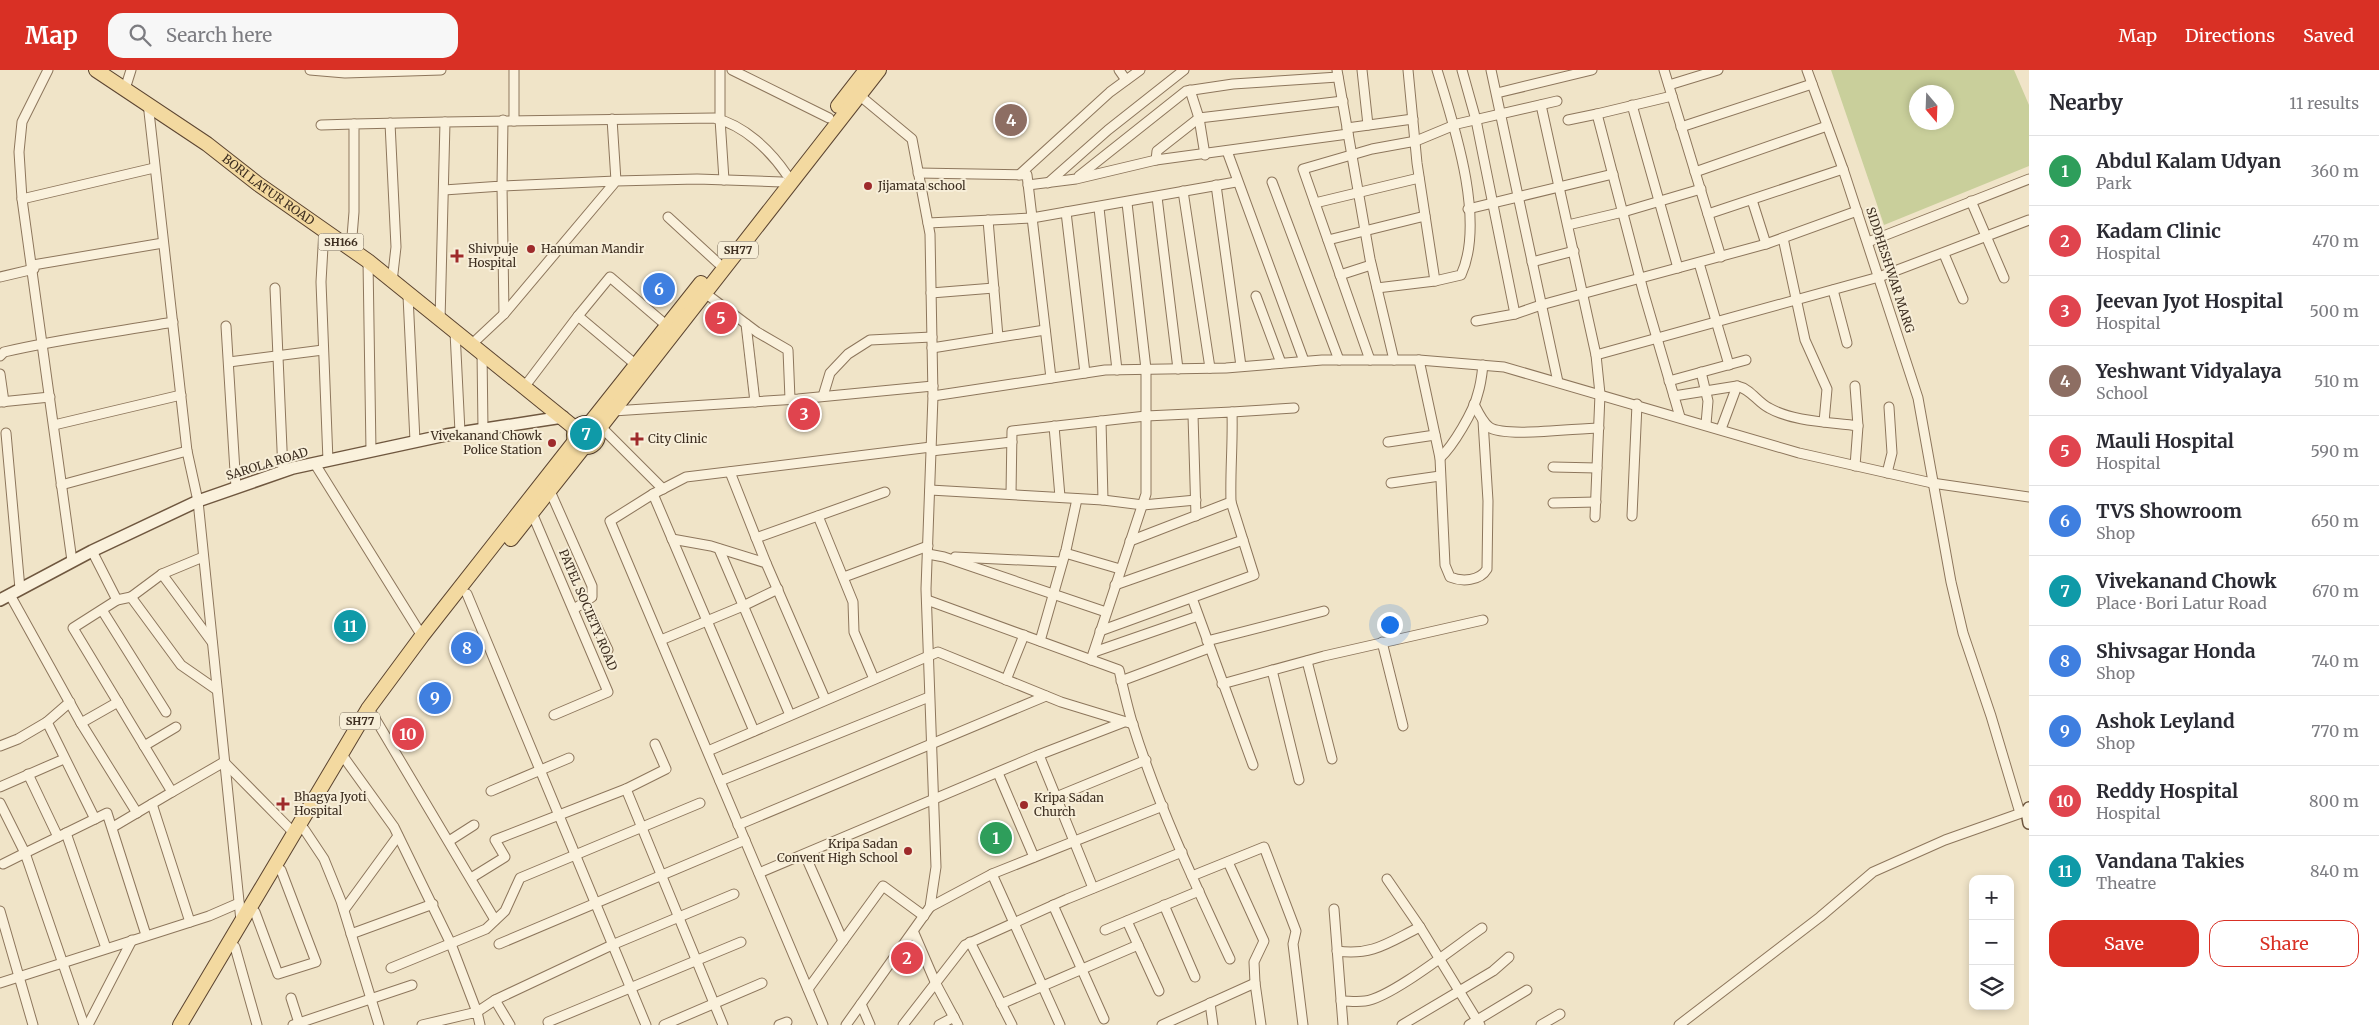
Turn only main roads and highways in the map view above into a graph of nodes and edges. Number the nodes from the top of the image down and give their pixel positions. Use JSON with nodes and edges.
{"nodes":[{"id":1,"x":96,"y":70,"type":"edge"},
{"id":2,"x":866,"y":70,"type":"edge"},
{"id":3,"x":879,"y":70,"type":"edge"},
{"id":4,"x":563,"y":417,"type":"junction"},
{"id":5,"x":596,"y":427,"type":"junction"},
{"id":6,"x":578,"y":439,"type":"junction"},
{"id":7,"x":10,"y":595,"type":"edge"},
{"id":8,"x":2025,"y":811,"type":"edge"},
{"id":9,"x":2029,"y":823,"type":"edge"},
{"id":10,"x":299,"y":831,"type":"junction"},
{"id":11,"x":180,"y":1025,"type":"edge"},
{"id":12,"x":189,"y":1025,"type":"edge"}],
"edges":[{"from":1,"to":4,"type":"main road","name":"BORI LATUR ROAD","number":"SH166"},
{"from":2,"to":5,"type":"main road","number":"SH77"},
{"from":3,"to":5,"type":"main road","number":"SH77"},
{"from":4,"to":6,"type":"main road","name":"BORI LATUR ROAD","number":"SH166"},
{"from":4,"to":7,"type":"main road","name":"SAROLA ROAD"},
{"from":5,"to":6,"type":"main road","number":"SH77"},
{"from":5,"to":6,"type":"main road","number":"SH77"},
{"from":6,"to":10,"type":"main road","number":"SH77"},
{"from":6,"to":10,"type":"main road","number":"SH77"},
{"from":8,"to":9,"type":"main road"},
{"from":10,"to":11,"type":"main road","number":"SH77"},
{"from":10,"to":12,"type":"main road","number":"SH77"}]}
